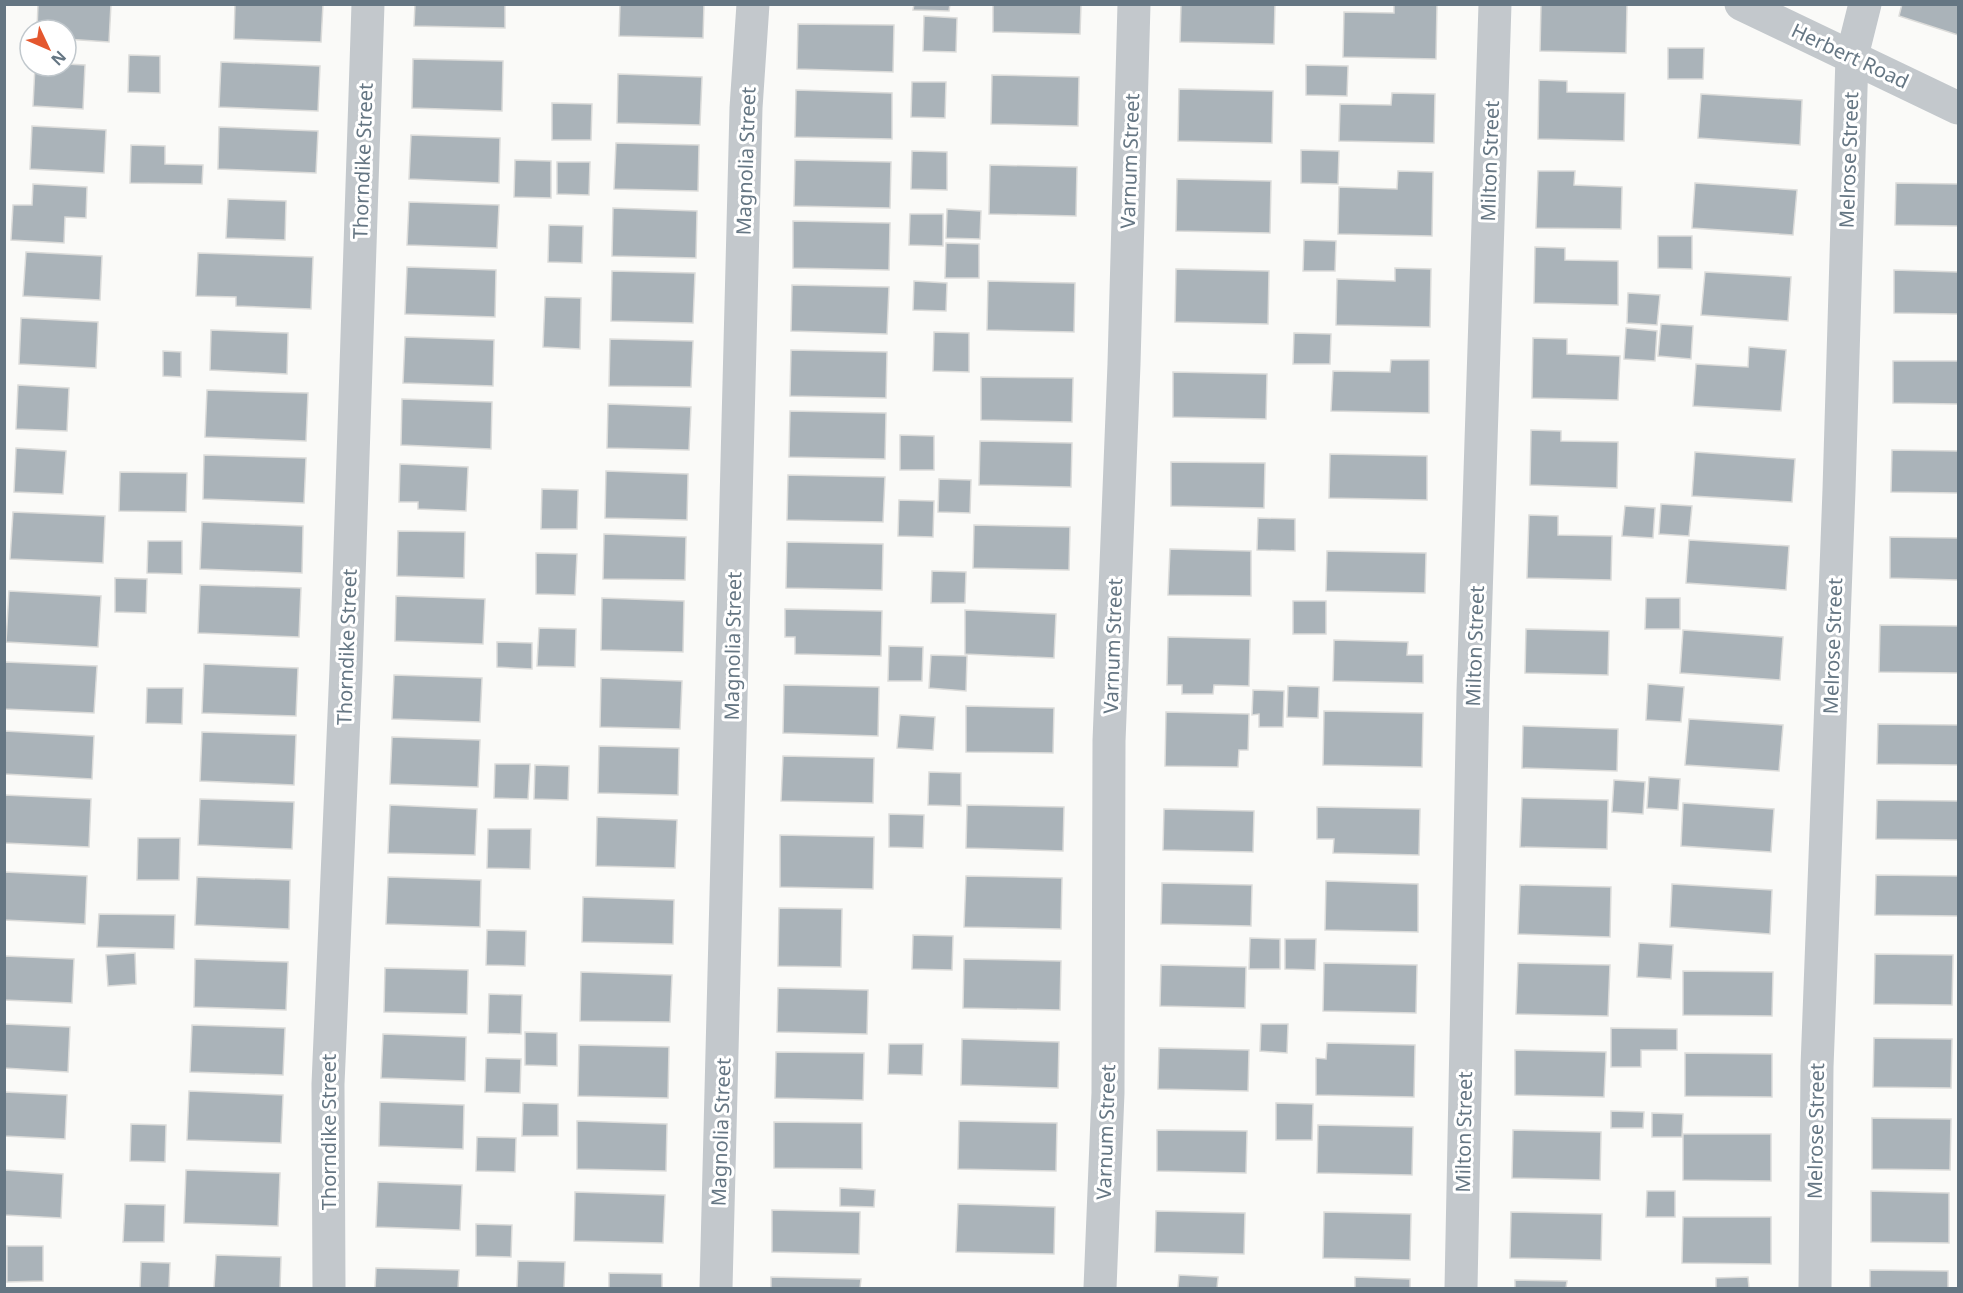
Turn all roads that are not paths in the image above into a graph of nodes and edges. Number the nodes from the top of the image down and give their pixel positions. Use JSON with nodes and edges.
{"nodes":[{"id":1,"x":368,"y":4,"type":"edge"},
{"id":2,"x":753,"y":4,"type":"edge"},
{"id":3,"x":1134,"y":4,"type":"edge"},
{"id":4,"x":1495,"y":4,"type":"edge"},
{"id":5,"x":1741,"y":4,"type":"edge"},
{"id":6,"x":1865,"y":4,"type":"edge"},
{"id":7,"x":1852,"y":56,"type":"junction"},
{"id":8,"x":1959,"y":108,"type":"edge"},
{"id":9,"x":329,"y":1288,"type":"edge"},
{"id":10,"x":716,"y":1288,"type":"edge"},
{"id":11,"x":1100,"y":1288,"type":"edge"},
{"id":12,"x":1461,"y":1288,"type":"edge"},
{"id":13,"x":1815,"y":1288,"type":"edge"}],
"edges":[{"from":1,"to":9,"type":"street","name":"Thorndike Street"},
{"from":2,"to":10,"type":"street","name":"Magnolia Street"},
{"from":3,"to":11,"type":"street","name":"Varnum Street"},
{"from":4,"to":12,"type":"street","name":"Milton Street"},
{"from":5,"to":7,"type":"street","name":"Herbert Road"},
{"from":6,"to":7,"type":"street","name":"Melrose Street"},
{"from":7,"to":8,"type":"street","name":"Herbert Road"},
{"from":7,"to":13,"type":"street","name":"Melrose Street"}]}
